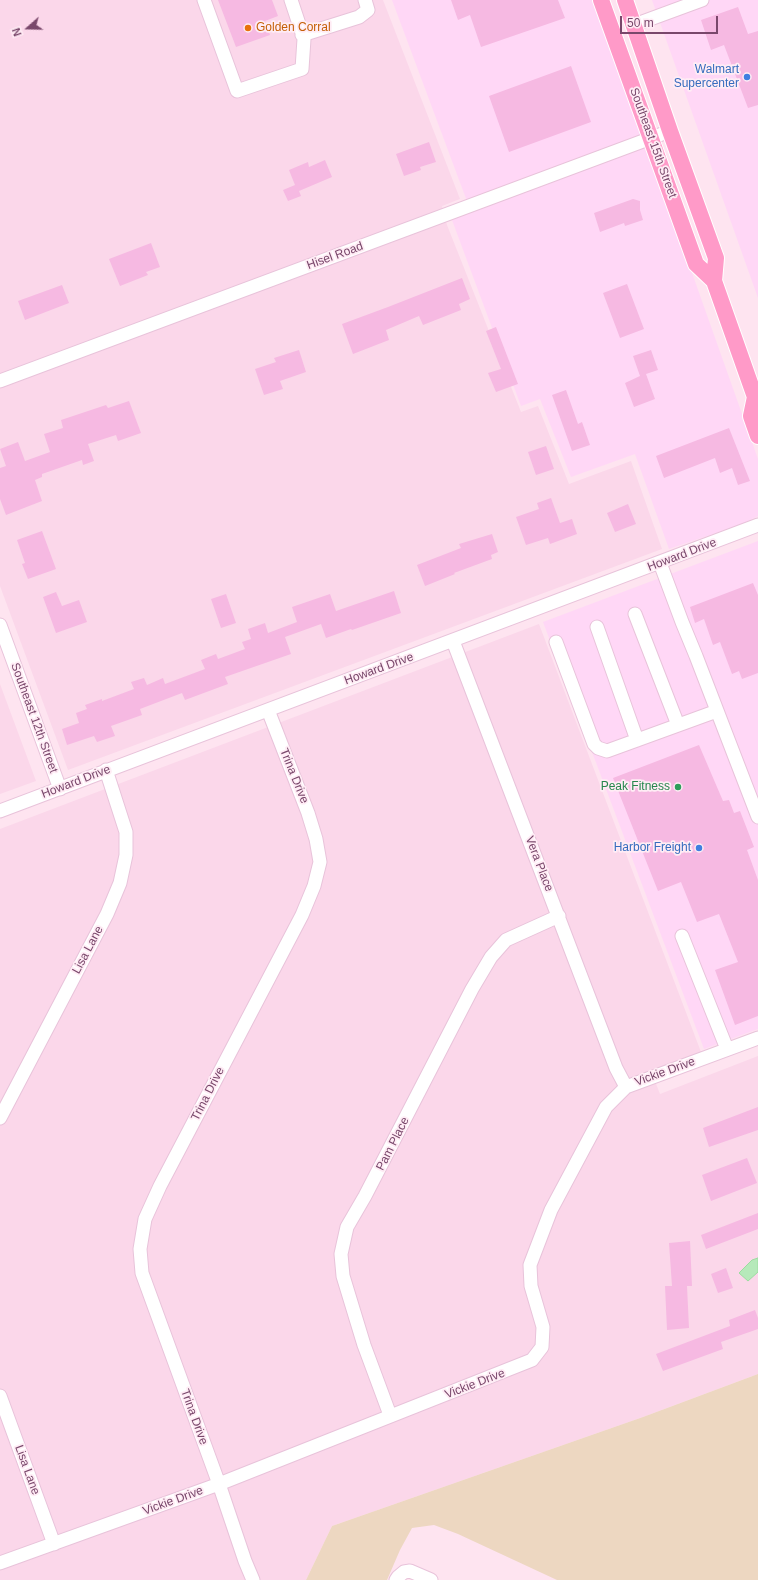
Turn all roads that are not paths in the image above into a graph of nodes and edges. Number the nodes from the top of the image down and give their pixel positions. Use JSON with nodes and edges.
{"nodes":[{"id":1,"x":204,"y":0,"type":"edge"},
{"id":2,"x":291,"y":0,"type":"edge"},
{"id":3,"x":365,"y":0,"type":"edge"},
{"id":4,"x":601,"y":0,"type":"edge"},
{"id":5,"x":625,"y":0,"type":"edge"},
{"id":6,"x":702,"y":0,"type":"edge"},
{"id":7,"x":634,"y":25,"type":"junction"},
{"id":8,"x":613,"y":32,"type":"junction"},
{"id":9,"x":302,"y":35,"type":"junction"},
{"id":10,"x":670,"y":131,"type":"junction"},
{"id":11,"x":651,"y":139,"type":"junction"},
{"id":12,"x":714,"y":280,"type":"junction"},
{"id":13,"x":0,"y":381,"type":"edge"},
{"id":14,"x":757,"y":398,"type":"edge"},
{"id":15,"x":758,"y":436,"type":"edge"},
{"id":16,"x":758,"y":526,"type":"edge"},
{"id":17,"x":660,"y":563,"type":"junction"},
{"id":18,"x":635,"y":614,"type":"dead end"},
{"id":19,"x":0,"y":625,"type":"edge"},
{"id":20,"x":597,"y":627,"type":"dead end"},
{"id":21,"x":453,"y":641,"type":"junction"},
{"id":22,"x":556,"y":642,"type":"dead end"},
{"id":23,"x":268,"y":710,"type":"junction"},
{"id":24,"x":717,"y":711,"type":"junction"},
{"id":25,"x":678,"y":725,"type":"junction"},
{"id":26,"x":638,"y":740,"type":"junction"},
{"id":27,"x":106,"y":770,"type":"junction"},
{"id":28,"x":60,"y":789,"type":"junction"},
{"id":29,"x":0,"y":811,"type":"edge"},
{"id":30,"x":758,"y":817,"type":"edge"},
{"id":31,"x":559,"y":916,"type":"junction"},
{"id":32,"x":682,"y":936,"type":"dead end"},
{"id":33,"x":758,"y":1038,"type":"edge"},
{"id":34,"x":727,"y":1049,"type":"junction"},
{"id":35,"x":626,"y":1087,"type":"junction"},
{"id":36,"x":0,"y":1118,"type":"edge"},
{"id":37,"x":0,"y":1396,"type":"edge"},
{"id":38,"x":390,"y":1416,"type":"junction"},
{"id":39,"x":219,"y":1484,"type":"junction"},
{"id":40,"x":54,"y":1544,"type":"junction"},
{"id":41,"x":0,"y":1563,"type":"edge"},
{"id":42,"x":253,"y":1580,"type":"edge"},
{"id":43,"x":396,"y":1580,"type":"edge"},
{"id":44,"x":431,"y":1580,"type":"edge"}],
"edges":[{"from":1,"to":9,"type":"street"},
{"from":2,"to":9,"type":"street"},
{"from":3,"to":9,"type":"street"},
{"from":4,"to":8,"type":"main road","name":"Southeast 15th Street"},
{"from":5,"to":7,"type":"main road","name":"Southeast 15th Street"},
{"from":6,"to":7,"type":"street"},
{"from":7,"to":8,"type":"main road"},
{"from":7,"to":10,"type":"main road","name":"Southeast 15th Street"},
{"from":8,"to":11,"type":"main road","name":"Southeast 15th Street"},
{"from":10,"to":11,"type":"street","name":"Hisel Road"},
{"from":10,"to":12,"type":"main road","name":"Southeast 15th Street"},
{"from":11,"to":12,"type":"main road","name":"Southeast 15th Street"},
{"from":11,"to":13,"type":"street","name":"Hisel Road"},
{"from":12,"to":14,"type":"main road","name":"Southeast 15th Street"},
{"from":14,"to":15,"type":"main road","name":"Southeast 15th Street"},
{"from":16,"to":17,"type":"street","name":"Howard Drive"},
{"from":17,"to":21,"type":"street","name":"Howard Drive"},
{"from":17,"to":24,"type":"street"},
{"from":18,"to":25,"type":"street"},
{"from":19,"to":28,"type":"street","name":"Southeast 12th Street"},
{"from":20,"to":26,"type":"street"},
{"from":21,"to":23,"type":"street","name":"Howard Drive"},
{"from":21,"to":31,"type":"street","name":"Vera Place"},
{"from":22,"to":26,"type":"street"},
{"from":23,"to":27,"type":"street","name":"Howard Drive"},
{"from":23,"to":39,"type":"street","name":"Trina Drive"},
{"from":24,"to":25,"type":"street"},
{"from":24,"to":30,"type":"street"},
{"from":25,"to":26,"type":"street"},
{"from":27,"to":28,"type":"street","name":"Howard Drive"},
{"from":27,"to":36,"type":"street","name":"Lisa Lane"},
{"from":28,"to":29,"type":"street","name":"Howard Drive"},
{"from":31,"to":35,"type":"street","name":"Vera Place"},
{"from":31,"to":38,"type":"street","name":"Pam Place"},
{"from":32,"to":34,"type":"street"},
{"from":33,"to":34,"type":"street","name":"Vickie Drive"},
{"from":34,"to":35,"type":"street","name":"Vickie Drive"},
{"from":35,"to":38,"type":"street","name":"Vickie Drive"},
{"from":37,"to":40,"type":"street","name":"Lisa Lane"},
{"from":38,"to":39,"type":"street","name":"Vickie Drive"},
{"from":39,"to":40,"type":"street","name":"Vickie Drive"},
{"from":39,"to":42,"type":"street","name":"Trina Drive"},
{"from":40,"to":41,"type":"street","name":"Vickie Drive"},
{"from":43,"to":44,"type":"street"}]}
